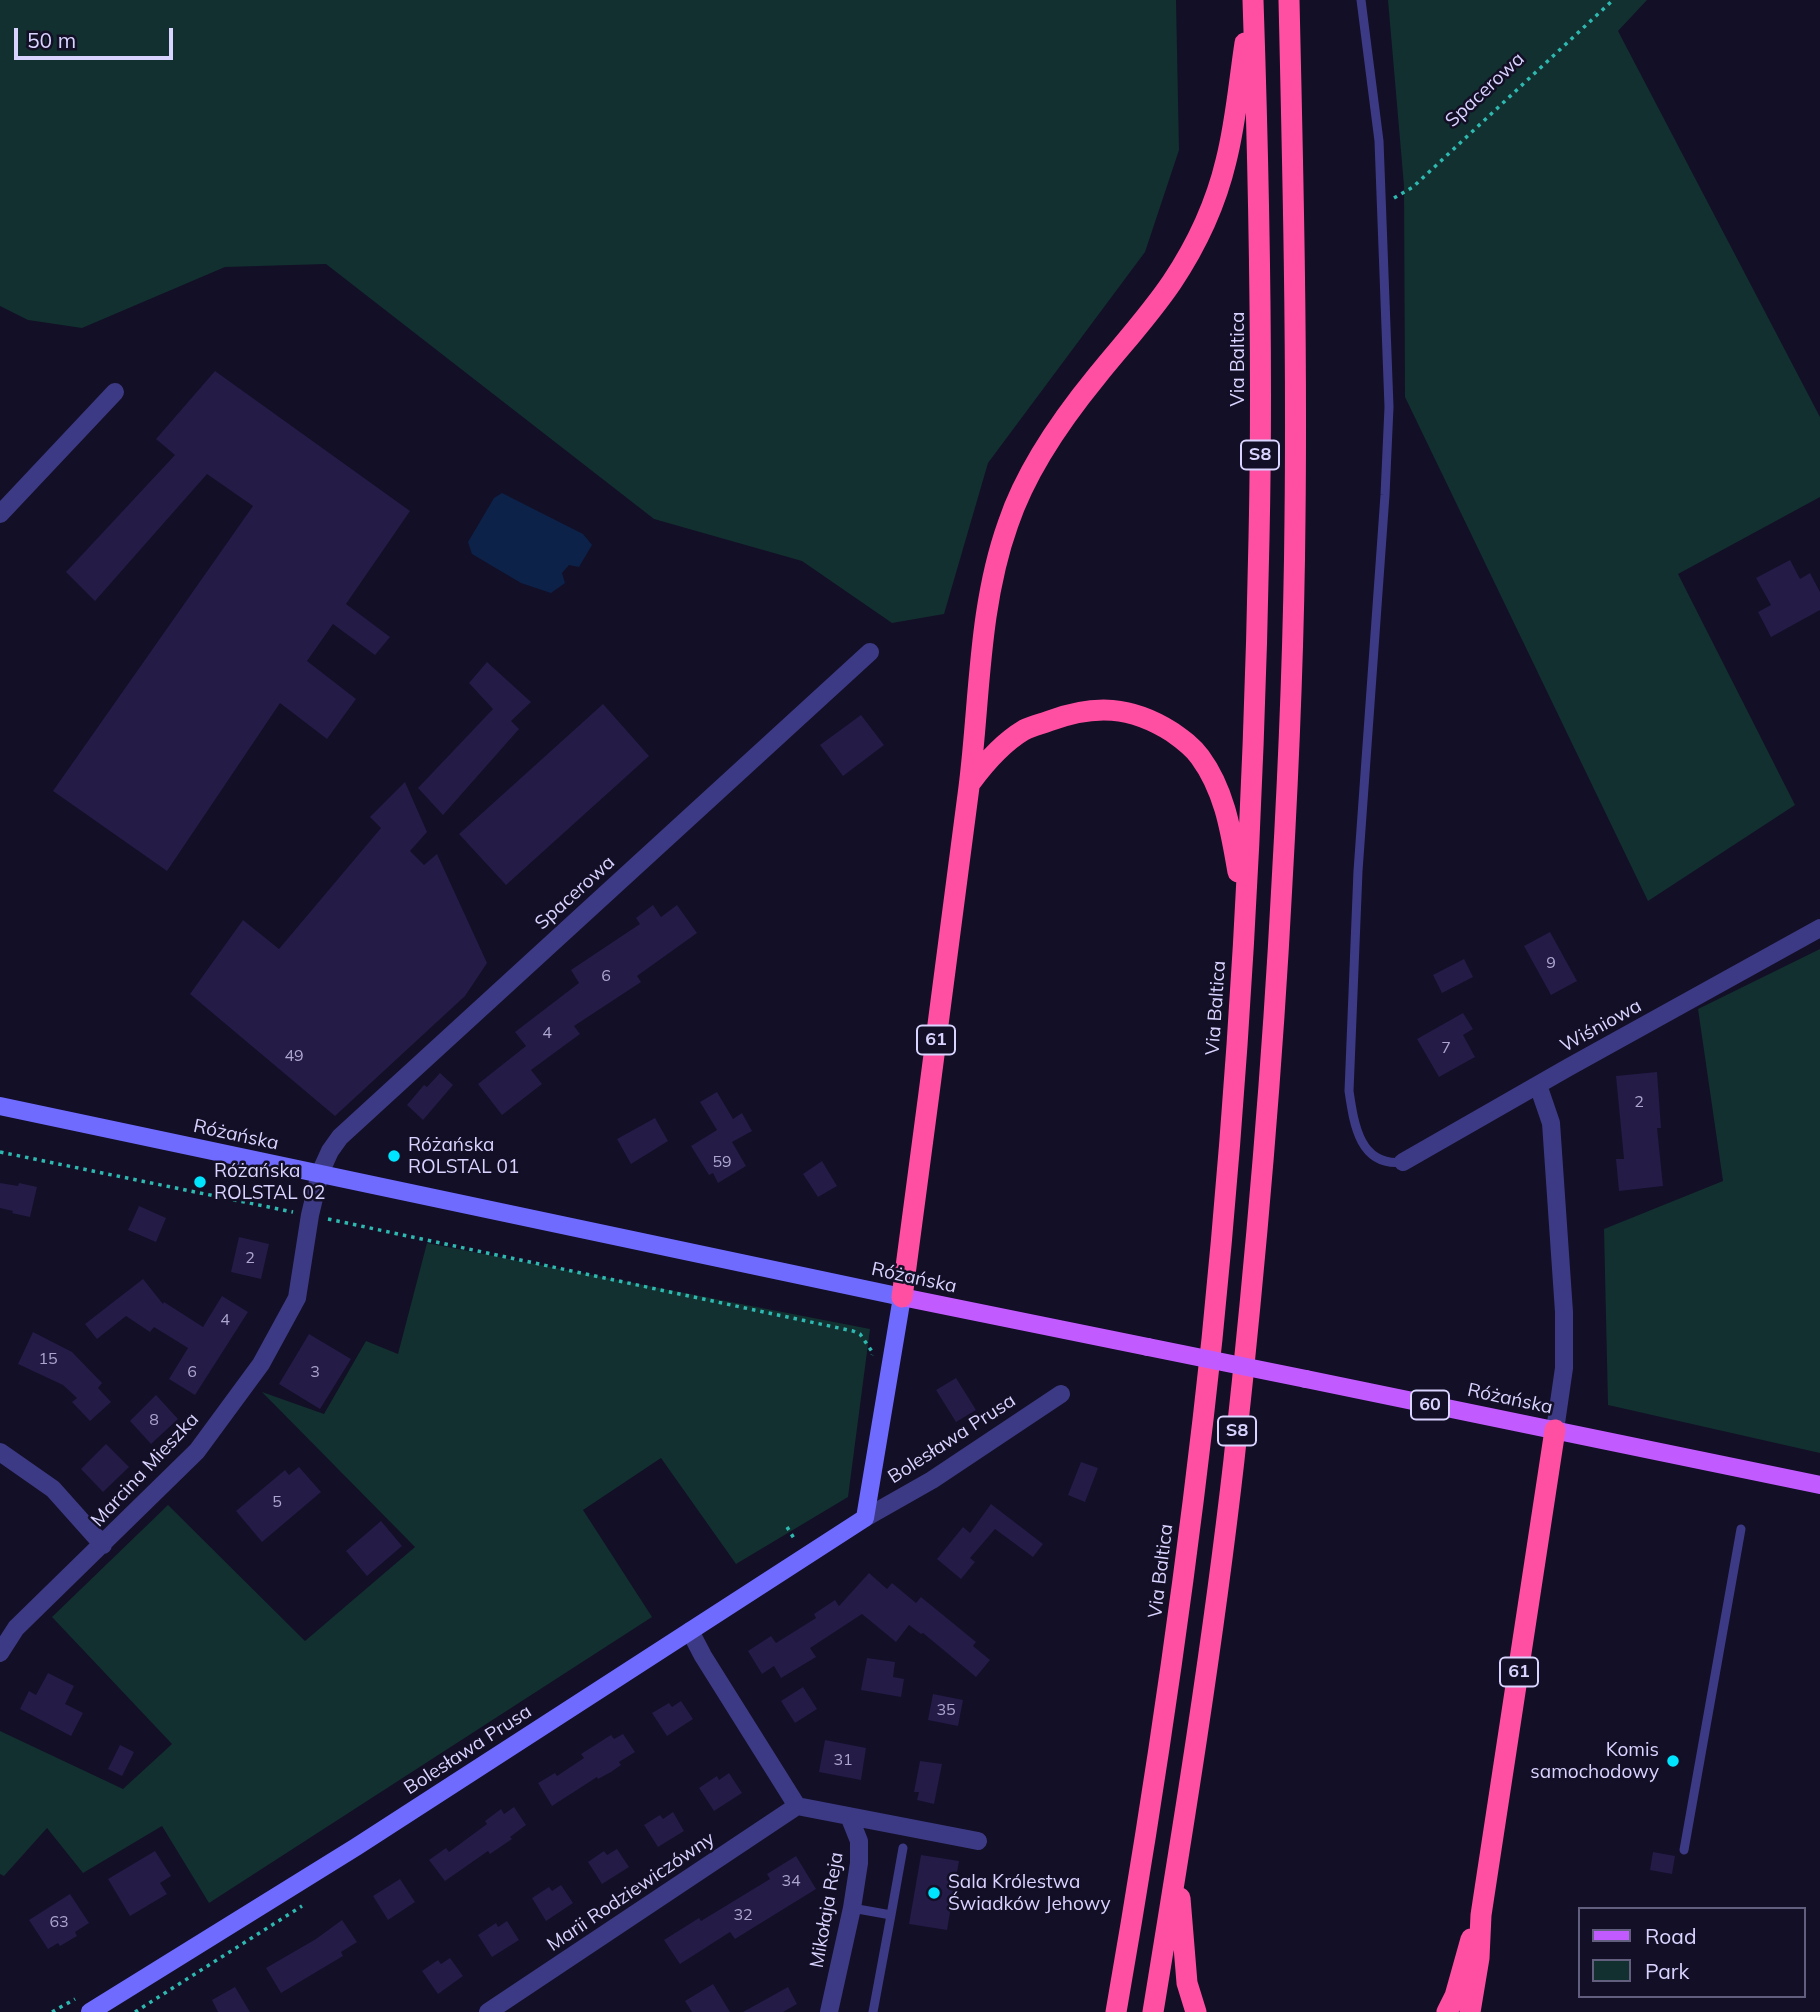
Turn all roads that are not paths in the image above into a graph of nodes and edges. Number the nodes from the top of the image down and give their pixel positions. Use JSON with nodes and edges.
{"nodes":[{"id":1,"x":1252,"y":0,"type":"edge"},
{"id":2,"x":1289,"y":0,"type":"edge"},
{"id":3,"x":1361,"y":0,"type":"edge"},
{"id":4,"x":115,"y":392,"type":"dead end"},
{"id":5,"x":0,"y":514,"type":"edge"},
{"id":6,"x":870,"y":652,"type":"dead end"},
{"id":7,"x":970,"y":783,"type":"junction"},
{"id":8,"x":1245,"y":911,"type":"junction"},
{"id":9,"x":1820,"y":928,"type":"edge"},
{"id":10,"x":1538,"y":1085,"type":"junction"},
{"id":11,"x":0,"y":1106,"type":"edge"},
{"id":12,"x":1403,"y":1163,"type":"joint"},
{"id":13,"x":320,"y":1173,"type":"junction"},
{"id":14,"x":902,"y":1297,"type":"junction"},
{"id":15,"x":1061,"y":1394,"type":"dead end"},
{"id":16,"x":1555,"y":1430,"type":"junction"},
{"id":17,"x":0,"y":1452,"type":"edge"},
{"id":18,"x":1820,"y":1485,"type":"edge"},
{"id":19,"x":865,"y":1518,"type":"junction"},
{"id":20,"x":1741,"y":1530,"type":"dead end"},
{"id":21,"x":103,"y":1545,"type":"junction"},
{"id":22,"x":690,"y":1631,"type":"junction"},
{"id":23,"x":0,"y":1653,"type":"edge"},
{"id":24,"x":797,"y":1806,"type":"junction"},
{"id":25,"x":849,"y":1816,"type":"junction"},
{"id":26,"x":978,"y":1840,"type":"dead end"},
{"id":27,"x":903,"y":1848,"type":"dead end"},
{"id":28,"x":1684,"y":1850,"type":"dead end"},
{"id":29,"x":1179,"y":1854,"type":"junction"},
{"id":30,"x":852,"y":1908,"type":"junction"},
{"id":31,"x":1481,"y":1914,"type":"junction"},
{"id":32,"x":891,"y":1915,"type":"junction"},
{"id":33,"x":90,"y":2012,"type":"edge"},
{"id":34,"x":488,"y":2012,"type":"edge"},
{"id":35,"x":829,"y":2012,"type":"edge"},
{"id":36,"x":873,"y":2012,"type":"edge"},
{"id":37,"x":1116,"y":2012,"type":"edge"},
{"id":38,"x":1153,"y":2012,"type":"edge"},
{"id":39,"x":1196,"y":2012,"type":"edge"},
{"id":40,"x":1447,"y":2012,"type":"edge"},
{"id":41,"x":1470,"y":2012,"type":"edge"}],
"edges":[{"from":1,"to":7,"type":"highway"},
{"from":1,"to":8,"type":"highway","name":"Via Baltica","number":"S8"},
{"from":2,"to":29,"type":"highway","number":"S8"},
{"from":3,"to":12,"type":"lane"},
{"from":4,"to":5,"type":"street"},
{"from":6,"to":13,"type":"street","name":"Spacerowa"},
{"from":7,"to":8,"type":"highway"},
{"from":7,"to":14,"type":"highway","number":"61"},
{"from":8,"to":37,"type":"highway","name":"Via Baltica","number":"S8"},
{"from":9,"to":10,"type":"street","name":"Wiśniowa"},
{"from":10,"to":12,"type":"street","name":"Wiśniowa"},
{"from":10,"to":16,"type":"street"},
{"from":11,"to":13,"type":"street","name":"Różańska"},
{"from":13,"to":14,"type":"street","name":"Różańska"},
{"from":13,"to":21,"type":"street","name":"Marcina Mieszka"},
{"from":14,"to":16,"type":"main road","name":"Różańska","number":"60","bridge":true},
{"from":14,"to":19,"type":"street","name":"Bolesława Prusa"},
{"from":15,"to":19,"type":"street","name":"Bolesława Prusa"},
{"from":16,"to":18,"type":"main road","name":"Różańska","number":"60"},
{"from":16,"to":31,"type":"highway","number":"61"},
{"from":17,"to":21,"type":"street"},
{"from":19,"to":22,"type":"street","name":"Bolesława Prusa"},
{"from":20,"to":28,"type":"lane"},
{"from":21,"to":23,"type":"street","name":"Marcina Mieszka"},
{"from":22,"to":24,"type":"street"},
{"from":22,"to":33,"type":"street","name":"Bolesława Prusa"},
{"from":24,"to":25,"type":"street"},
{"from":24,"to":34,"type":"street","name":"Marii Rodziewiczówny"},
{"from":25,"to":26,"type":"street"},
{"from":25,"to":30,"type":"street","name":"Mikołaja Reja"},
{"from":27,"to":32,"type":"lane"},
{"from":29,"to":38,"type":"highway","number":"S8"},
{"from":29,"to":39,"type":"highway"},
{"from":30,"to":32,"type":"lane"},
{"from":30,"to":35,"type":"street","name":"Mikołaja Reja"},
{"from":31,"to":40,"type":"highway"},
{"from":31,"to":41,"type":"highway","number":"61"},
{"from":32,"to":36,"type":"lane"}]}
